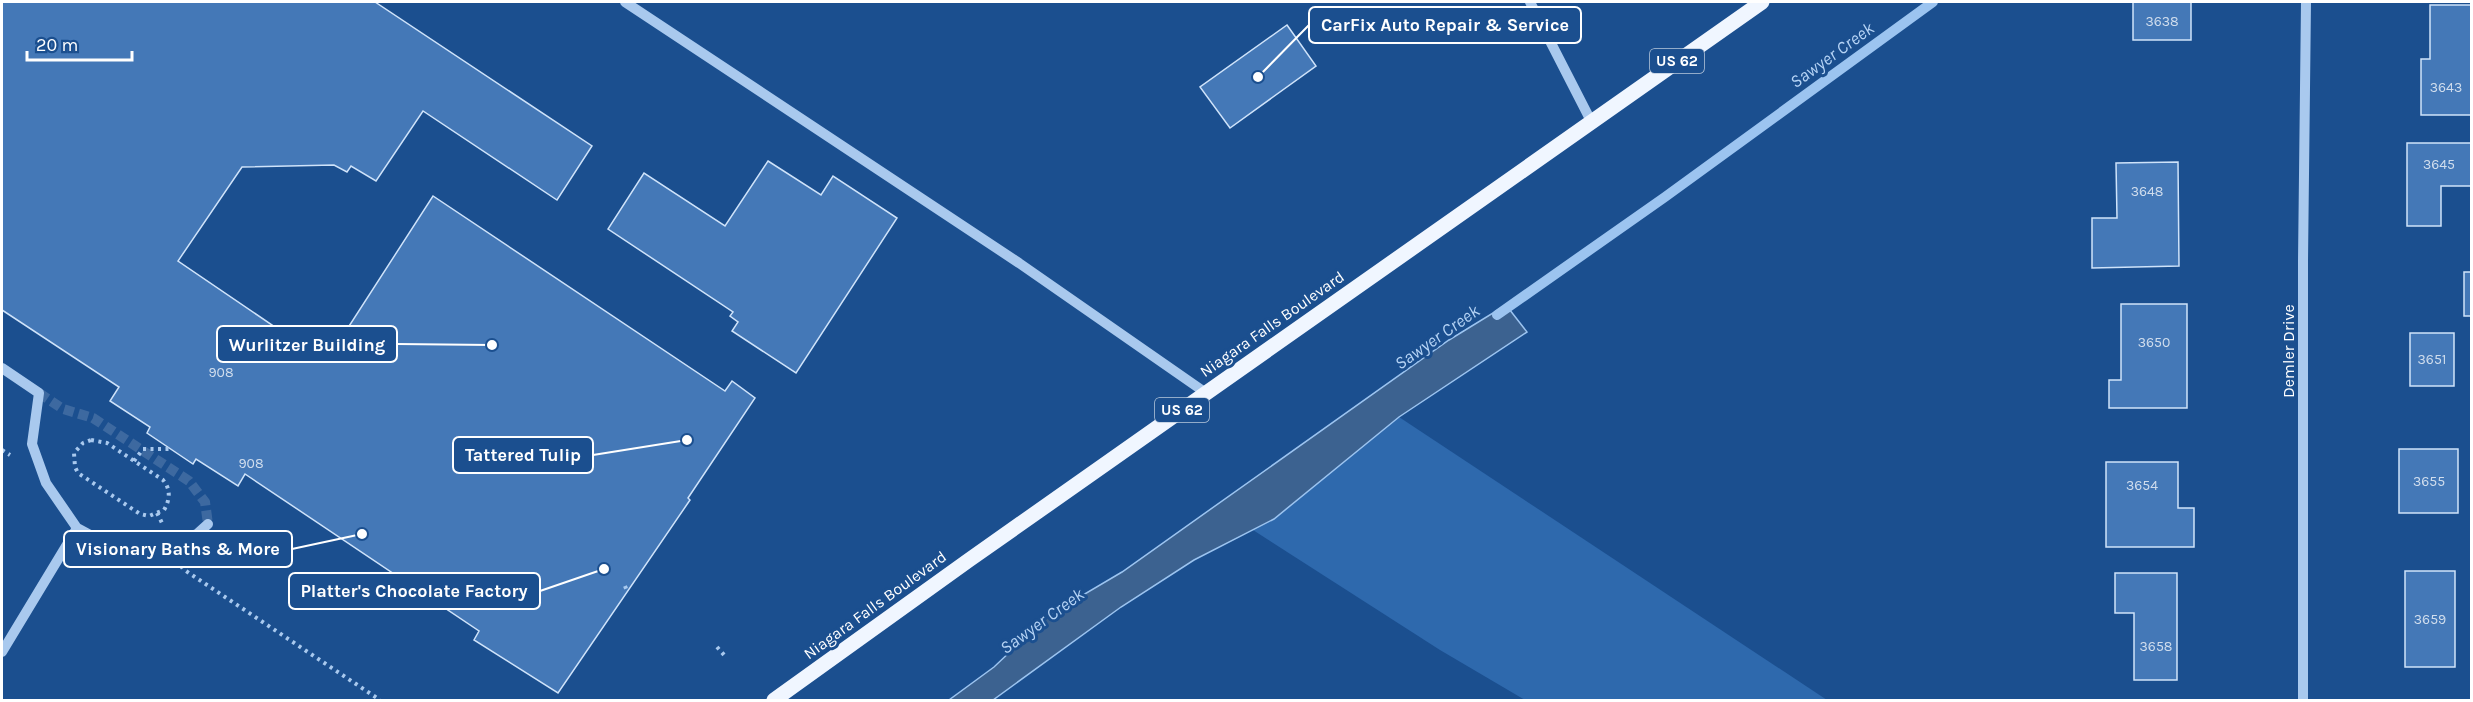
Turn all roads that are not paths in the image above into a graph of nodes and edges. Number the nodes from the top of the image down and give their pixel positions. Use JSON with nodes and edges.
{"nodes":[{"id":1,"x":625,"y":2,"type":"edge"},
{"id":2,"x":1530,"y":2,"type":"edge"},
{"id":3,"x":1762,"y":2,"type":"edge"},
{"id":4,"x":2306,"y":2,"type":"edge"},
{"id":5,"x":1592,"y":121,"type":"junction"},
{"id":6,"x":2,"y":368,"type":"edge"},
{"id":7,"x":1206,"y":393,"type":"junction"},
{"id":8,"x":208,"y":524,"type":"dead end"},
{"id":9,"x":77,"y":528,"type":"junction"},
{"id":10,"x":2,"y":652,"type":"edge"},
{"id":11,"x":774,"y":700,"type":"edge"},
{"id":12,"x":2303,"y":700,"type":"edge"}],
"edges":[{"from":1,"to":7,"type":"street"},
{"from":2,"to":5,"type":"street"},
{"from":3,"to":5,"type":"main road","name":"Niagara Falls Boulevard","number":"US 62"},
{"from":4,"to":12,"type":"street","name":"Demler Drive"},
{"from":5,"to":7,"type":"main road","name":"Niagara Falls Boulevard","number":"US 62"},
{"from":6,"to":9,"type":"street"},
{"from":7,"to":11,"type":"main road","name":"Niagara Falls Boulevard","number":"US 62"},
{"from":8,"to":9,"type":"street"},
{"from":9,"to":10,"type":"street"}]}
